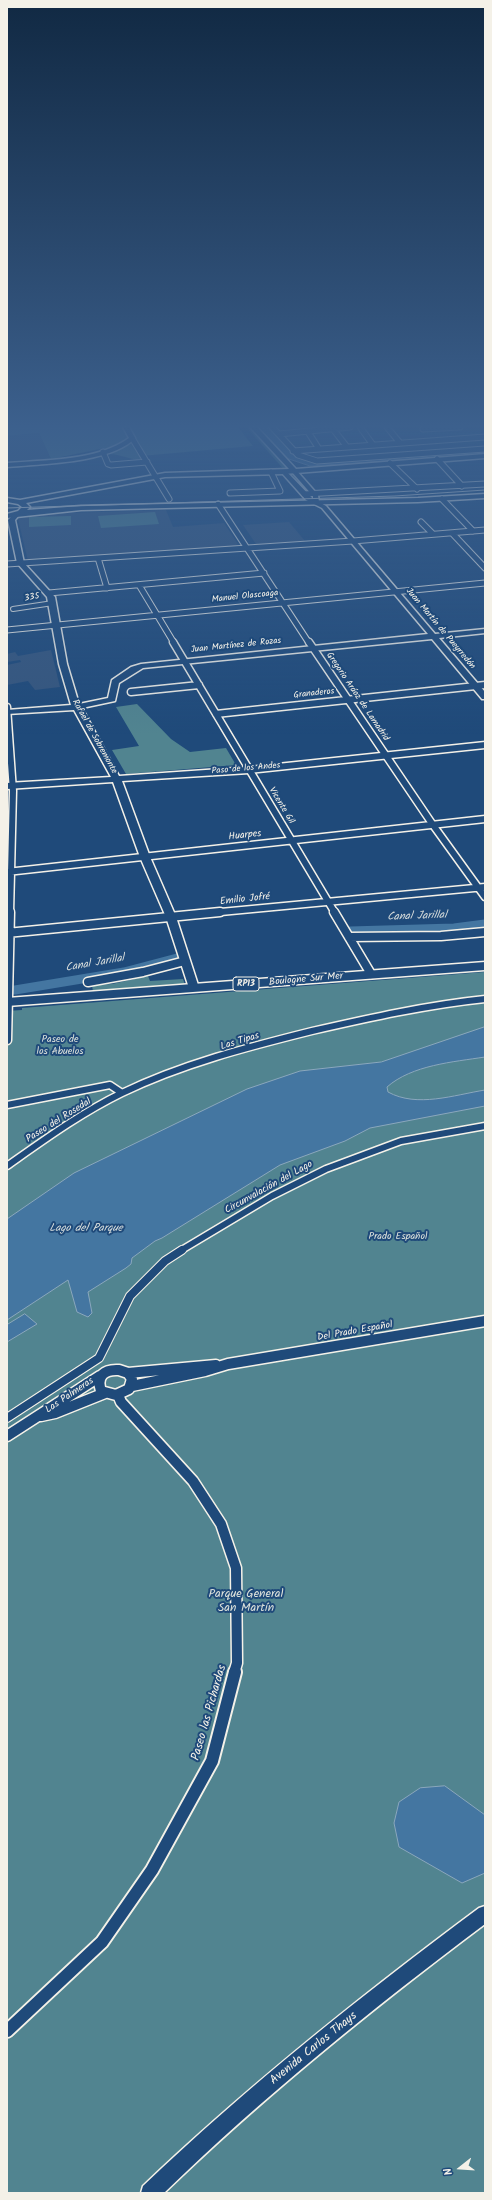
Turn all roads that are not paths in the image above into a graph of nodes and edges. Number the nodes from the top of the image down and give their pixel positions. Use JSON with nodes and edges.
{"nodes":[{"id":1,"x":13,"y":530,"type":"edge"},
{"id":2,"x":235,"y":530,"type":"edge"},
{"id":3,"x":343,"y":530,"type":"edge"},
{"id":4,"x":429,"y":530,"type":"edge"},
{"id":5,"x":485,"y":530,"type":"edge"},
{"id":6,"x":473,"y":531,"type":"joint"},
{"id":7,"x":452,"y":533,"type":"junction"},
{"id":8,"x":433,"y":534,"type":"junction"},
{"id":9,"x":7,"y":536,"type":"edge"},
{"id":10,"x":353,"y":541,"type":"junction"},
{"id":11,"x":247,"y":548,"type":"junction"},
{"id":12,"x":98,"y":558,"type":"junction"},
{"id":13,"x":7,"y":564,"type":"edge"},
{"id":14,"x":19,"y":564,"type":"junction"},
{"id":15,"x":485,"y":568,"type":"edge"},
{"id":16,"x":264,"y":573,"type":"junction"},
{"id":17,"x":485,"y":583,"type":"edge"},
{"id":18,"x":139,"y":585,"type":"junction"},
{"id":19,"x":107,"y":588,"type":"junction"},
{"id":20,"x":396,"y":592,"type":"junction"},
{"id":21,"x":49,"y":593,"type":"junction"},
{"id":22,"x":283,"y":602,"type":"junction"},
{"id":23,"x":53,"y":603,"type":"junction"},
{"id":24,"x":13,"y":609,"type":"dead end"},
{"id":25,"x":157,"y":614,"type":"junction"},
{"id":26,"x":56,"y":625,"type":"junction"},
{"id":27,"x":7,"y":630,"type":"edge"},
{"id":28,"x":485,"y":632,"type":"edge"},
{"id":29,"x":434,"y":637,"type":"junction"},
{"id":30,"x":314,"y":648,"type":"junction"},
{"id":31,"x":185,"y":662,"type":"junction"},
{"id":32,"x":199,"y":685,"type":"junction"},
{"id":33,"x":485,"y":685,"type":"edge"},
{"id":34,"x":475,"y":686,"type":"junction"},
{"id":35,"x":130,"y":692,"type":"dead end"},
{"id":36,"x":485,"y":697,"type":"edge"},
{"id":37,"x":346,"y":699,"type":"junction"},
{"id":38,"x":76,"y":707,"type":"junction"},
{"id":39,"x":7,"y":710,"type":"edge"},
{"id":40,"x":216,"y":714,"type":"junction"},
{"id":41,"x":485,"y":745,"type":"edge"},
{"id":42,"x":8,"y":755,"type":"edge"},
{"id":43,"x":385,"y":755,"type":"junction"},
{"id":44,"x":249,"y":770,"type":"junction"},
{"id":45,"x":118,"y":780,"type":"junction"},
{"id":46,"x":10,"y":786,"type":"edge"},
{"id":47,"x":485,"y":819,"type":"edge"},
{"id":48,"x":433,"y":825,"type":"junction"},
{"id":49,"x":291,"y":841,"type":"junction"},
{"id":50,"x":145,"y":857,"type":"junction"},
{"id":51,"x":9,"y":872,"type":"edge"},
{"id":52,"x":482,"y":887,"type":"edge"},
{"id":53,"x":485,"y":896,"type":"edge"},
{"id":54,"x":328,"y":902,"type":"junction"},
{"id":55,"x":171,"y":917,"type":"junction"},
{"id":56,"x":8,"y":932,"type":"edge"},
{"id":57,"x":485,"y":932,"type":"edge"},
{"id":58,"x":349,"y":937,"type":"junction"},
{"id":59,"x":185,"y":961,"type":"junction"},
{"id":60,"x":485,"y":966,"type":"edge"},
{"id":61,"x":371,"y":974,"type":"junction"},
{"id":62,"x":88,"y":982,"type":"dead end"},
{"id":63,"x":194,"y":988,"type":"junction"},
{"id":64,"x":485,"y":999,"type":"edge"},
{"id":65,"x":7,"y":1002,"type":"edge"},
{"id":66,"x":7,"y":1040,"type":"edge"},
{"id":67,"x":122,"y":1093,"type":"junction"},
{"id":68,"x":7,"y":1105,"type":"edge"},
{"id":69,"x":485,"y":1126,"type":"edge"},
{"id":70,"x":7,"y":1166,"type":"edge"},
{"id":71,"x":485,"y":1321,"type":"edge"},
{"id":72,"x":228,"y":1364,"type":"junction"},
{"id":73,"x":128,"y":1373,"type":"junction"},
{"id":74,"x":100,"y":1376,"type":"junction"},
{"id":75,"x":132,"y":1386,"type":"junction"},
{"id":76,"x":105,"y":1393,"type":"junction"},
{"id":77,"x":118,"y":1395,"type":"junction"},
{"id":78,"x":40,"y":1416,"type":"junction"},
{"id":79,"x":7,"y":1418,"type":"edge"},
{"id":80,"x":7,"y":1436,"type":"edge"},
{"id":81,"x":485,"y":1914,"type":"edge"},
{"id":82,"x":7,"y":2031,"type":"edge"},
{"id":83,"x":150,"y":2193,"type":"edge"}],
"edges":[{"from":1,"to":14,"type":"street","name":"Rafael de Sobremonte"},
{"from":2,"to":11,"type":"street","name":"Gregorio Aráoz de Lamadrid"},
{"from":3,"to":10,"type":"street","name":"Juan Martín de Pueyrredón"},
{"from":4,"to":8,"type":"street"},
{"from":5,"to":6,"type":"street"},
{"from":6,"to":7,"type":"street"},
{"from":7,"to":8,"type":"street"},
{"from":7,"to":15,"type":"street"},
{"from":8,"to":10,"type":"street"},
{"from":9,"to":14,"type":"street","name":"Rafael de Sobremonte"},
{"from":10,"to":11,"type":"street"},
{"from":10,"to":20,"type":"street","name":"Juan Martín de Pueyrredón"},
{"from":11,"to":12,"type":"street"},
{"from":11,"to":16,"type":"street","name":"Gregorio Aráoz de Lamadrid"},
{"from":12,"to":14,"type":"street"},
{"from":12,"to":19,"type":"street"},
{"from":13,"to":14,"type":"street"},
{"from":14,"to":21,"type":"street","name":"Rafael de Sobremonte"},
{"from":16,"to":18,"type":"street"},
{"from":16,"to":22,"type":"street","name":"Gregorio Aráoz de Lamadrid"},
{"from":17,"to":20,"type":"street","name":"Manuel Olascoaga"},
{"from":18,"to":19,"type":"street"},
{"from":18,"to":25,"type":"street","name":"Vicente Gil"},
{"from":19,"to":21,"type":"street"},
{"from":20,"to":22,"type":"street","name":"Manuel Olascoaga"},
{"from":20,"to":29,"type":"street","name":"Juan Martín de Pueyrredón"},
{"from":21,"to":23,"type":"street","name":"Rafael de Sobremonte"},
{"from":22,"to":25,"type":"street","name":"Manuel Olascoaga"},
{"from":22,"to":30,"type":"street","name":"Gregorio Aráoz de Lamadrid"},
{"from":23,"to":24,"type":"street","name":"335"},
{"from":23,"to":26,"type":"street","name":"Rafael de Sobremonte"},
{"from":25,"to":26,"type":"street","name":"Manuel Olascoaga"},
{"from":25,"to":31,"type":"street","name":"Vicente Gil"},
{"from":26,"to":27,"type":"street","name":"Manuel Olascoaga"},
{"from":26,"to":38,"type":"street","name":"Rafael de Sobremonte"},
{"from":28,"to":29,"type":"street","name":"Juan Martínez de Rozas"},
{"from":29,"to":30,"type":"street","name":"Juan Martínez de Rozas"},
{"from":29,"to":34,"type":"street","name":"Juan Martín de Pueyrredón"},
{"from":30,"to":31,"type":"street","name":"Juan Martínez de Rozas"},
{"from":30,"to":37,"type":"street","name":"Gregorio Aráoz de Lamadrid"},
{"from":31,"to":32,"type":"street","name":"Vicente Gil"},
{"from":31,"to":38,"type":"street","name":"Juan Martínez de Rozas"},
{"from":32,"to":35,"type":"street"},
{"from":32,"to":40,"type":"street","name":"Vicente Gil"},
{"from":33,"to":34,"type":"street","name":"Granaderos"},
{"from":34,"to":36,"type":"street","name":"Juan Martín de Pueyrredón"},
{"from":34,"to":37,"type":"street","name":"Granaderos"},
{"from":37,"to":40,"type":"street","name":"Granaderos"},
{"from":37,"to":43,"type":"street","name":"Gregorio Aráoz de Lamadrid"},
{"from":38,"to":39,"type":"street","name":"Juan Martínez de Rozas"},
{"from":38,"to":45,"type":"street","name":"Rafael de Sobremonte"},
{"from":39,"to":42,"type":"street"},
{"from":40,"to":44,"type":"street","name":"Vicente Gil"},
{"from":41,"to":43,"type":"street","name":"Paso de los Andes"},
{"from":42,"to":46,"type":"street"},
{"from":43,"to":44,"type":"street","name":"Paso de los Andes"},
{"from":43,"to":48,"type":"street","name":"Gregorio Aráoz de Lamadrid"},
{"from":44,"to":45,"type":"street","name":"Paso de los Andes"},
{"from":44,"to":49,"type":"street","name":"Vicente Gil"},
{"from":45,"to":46,"type":"street","name":"Paso de los Andes"},
{"from":45,"to":50,"type":"street","name":"Rafael de Sobremonte"},
{"from":46,"to":51,"type":"street"},
{"from":47,"to":48,"type":"street","name":"Huarpes"},
{"from":48,"to":49,"type":"street","name":"Huarpes"},
{"from":48,"to":52,"type":"street","name":"Gregorio Aráoz de Lamadrid"},
{"from":49,"to":50,"type":"street","name":"Huarpes"},
{"from":49,"to":54,"type":"street","name":"Vicente Gil"},
{"from":50,"to":51,"type":"street","name":"Huarpes"},
{"from":50,"to":55,"type":"street","name":"Rafael de Sobremonte"},
{"from":51,"to":56,"type":"street"},
{"from":52,"to":53,"type":"street","name":"Gregorio Aráoz de Lamadrid"},
{"from":52,"to":54,"type":"street","name":"Emilio Jofré"},
{"from":54,"to":55,"type":"street","name":"Emilio Jofré"},
{"from":54,"to":58,"type":"street","name":"Vicente Gil"},
{"from":55,"to":56,"type":"street","name":"Emilio Jofré"},
{"from":55,"to":59,"type":"street","name":"Rafael de Sobremonte"},
{"from":56,"to":65,"type":"street"},
{"from":57,"to":58,"type":"street"},
{"from":58,"to":61,"type":"street","name":"Vicente Gil"},
{"from":59,"to":62,"type":"street"},
{"from":59,"to":63,"type":"street","name":"Rafael de Sobremonte"},
{"from":60,"to":61,"type":"main road","name":"Boulogne Sur Mer","number":"RP13"},
{"from":61,"to":63,"type":"main road","name":"Boulogne Sur Mer","number":"RP13"},
{"from":63,"to":65,"type":"main road","name":"Boulogne Sur Mer","number":"RP13"},
{"from":64,"to":67,"type":"street","name":"Las Tipas"},
{"from":65,"to":66,"type":"street"},
{"from":67,"to":68,"type":"street"},
{"from":67,"to":70,"type":"street","name":"Paseo del Rosedal"},
{"from":69,"to":79,"type":"street","name":"Circunvalación del Lago"},
{"from":71,"to":72,"type":"street","name":"Del Prado Español"},
{"from":72,"to":73,"type":"street","name":"Del Prado Español"},
{"from":72,"to":75,"type":"street","name":"Del Prado Español"},
{"from":73,"to":74,"type":"street"},
{"from":73,"to":75,"type":"street"},
{"from":74,"to":76,"type":"street"},
{"from":74,"to":78,"type":"street","name":"Las Palmeras"},
{"from":75,"to":77,"type":"street"},
{"from":76,"to":77,"type":"street"},
{"from":76,"to":78,"type":"street","name":"Las Palmeras"},
{"from":77,"to":82,"type":"street","name":"Paseo las Pichardas"},
{"from":78,"to":80,"type":"street","name":"Las Palmeras"},
{"from":81,"to":83,"type":"street","name":"Avenida Carlos Thays"}]}
